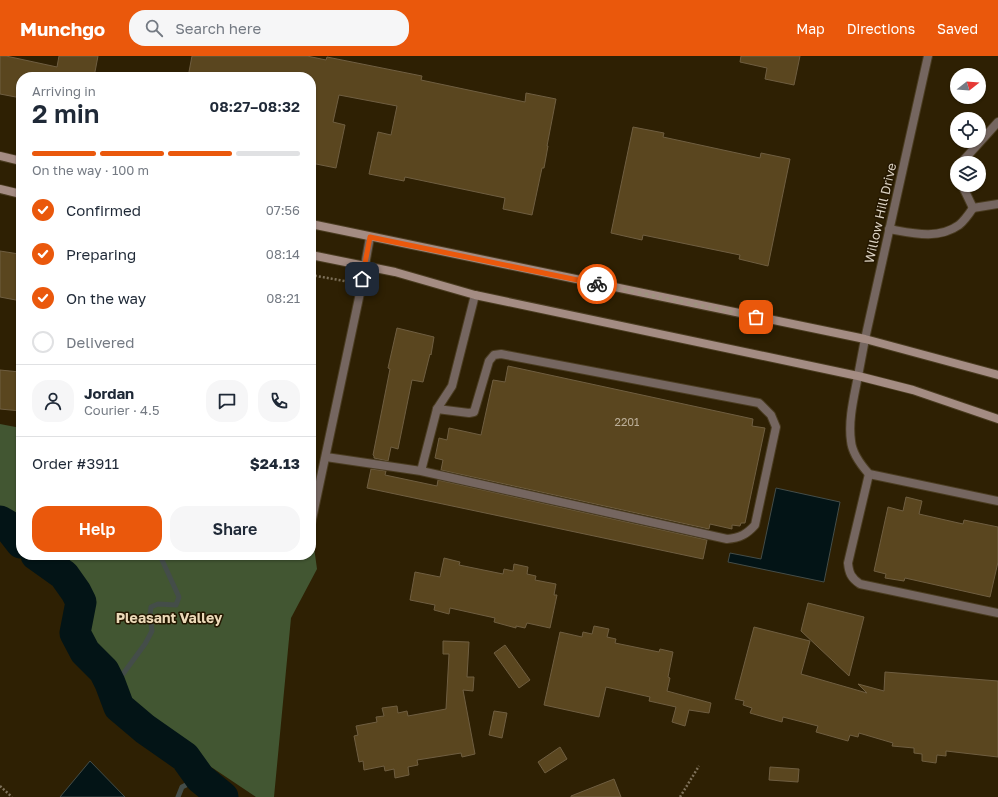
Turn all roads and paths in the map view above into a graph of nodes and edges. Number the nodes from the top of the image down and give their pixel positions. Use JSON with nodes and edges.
{"nodes":[{"id":1,"x":928,"y":56,"type":"edge"},
{"id":2,"x":998,"y":122,"type":"edge"},
{"id":3,"x":0,"y":156,"type":"edge"},
{"id":4,"x":967,"y":156,"type":"edge"},
{"id":5,"x":16,"y":160,"type":"edge"},
{"id":6,"x":0,"y":189,"type":"edge"},
{"id":7,"x":965,"y":192,"type":"edge"},
{"id":8,"x":16,"y":193,"type":"edge"},
{"id":9,"x":998,"y":204,"type":"edge"},
{"id":10,"x":973,"y":208,"type":"junction"},
{"id":11,"x":316,"y":225,"type":"edge"},
{"id":12,"x":889,"y":229,"type":"junction"},
{"id":13,"x":370,"y":237,"type":"junction"},
{"id":14,"x":316,"y":256,"type":"edge"},
{"id":15,"x":365,"y":266,"type":"junction"},
{"id":16,"x":316,"y":276,"type":"edge"},
{"id":17,"x":349,"y":282,"type":"dead end"},
{"id":18,"x":475,"y":295,"type":"junction"},
{"id":19,"x":865,"y":339,"type":"junction"},
{"id":20,"x":998,"y":375,"type":"edge"},
{"id":21,"x":858,"y":376,"type":"junction"},
{"id":22,"x":437,"y":409,"type":"junction"},
{"id":23,"x":998,"y":419,"type":"edge"},
{"id":24,"x":326,"y":457,"type":"junction"},
{"id":25,"x":421,"y":472,"type":"junction"},
{"id":26,"x":869,"y":474,"type":"junction"},
{"id":27,"x":998,"y":501,"type":"edge"},
{"id":28,"x":316,"y":502,"type":"edge"},
{"id":29,"x":998,"y":613,"type":"edge"},
{"id":30,"x":699,"y":766,"type":"dead end"},
{"id":31,"x":0,"y":786,"type":"edge"},
{"id":32,"x":12,"y":797,"type":"edge"},
{"id":33,"x":680,"y":797,"type":"edge"}],
"edges":[{"from":1,"to":12,"type":"street","name":"Willow Hill Drive"},
{"from":2,"to":4,"type":"street"},
{"from":3,"to":5,"type":"main road"},
{"from":6,"to":8,"type":"main road"},
{"from":7,"to":10,"type":"street"},
{"from":9,"to":10,"type":"street"},
{"from":10,"to":12,"type":"street"},
{"from":11,"to":13,"type":"main road"},
{"from":12,"to":19,"type":"street","name":"Willow Hill Drive"},
{"from":13,"to":15,"type":"street"},
{"from":13,"to":19,"type":"main road"},
{"from":14,"to":15,"type":"main road"},
{"from":15,"to":18,"type":"main road"},
{"from":15,"to":24,"type":"street"},
{"from":16,"to":17,"type":"path"},
{"from":18,"to":21,"type":"main road"},
{"from":18,"to":22,"type":"street"},
{"from":19,"to":20,"type":"main road"},
{"from":19,"to":21,"type":"street","name":"Willow Hill Drive"},
{"from":21,"to":23,"type":"main road"},
{"from":21,"to":26,"type":"street","name":"Willow Hill Drive"},
{"from":22,"to":25,"type":"street"},
{"from":22,"to":25,"type":"street"},
{"from":24,"to":25,"type":"street"},
{"from":24,"to":28,"type":"street"},
{"from":26,"to":27,"type":"street"},
{"from":26,"to":29,"type":"street"},
{"from":30,"to":33,"type":"path"},
{"from":31,"to":32,"type":"path"}]}
